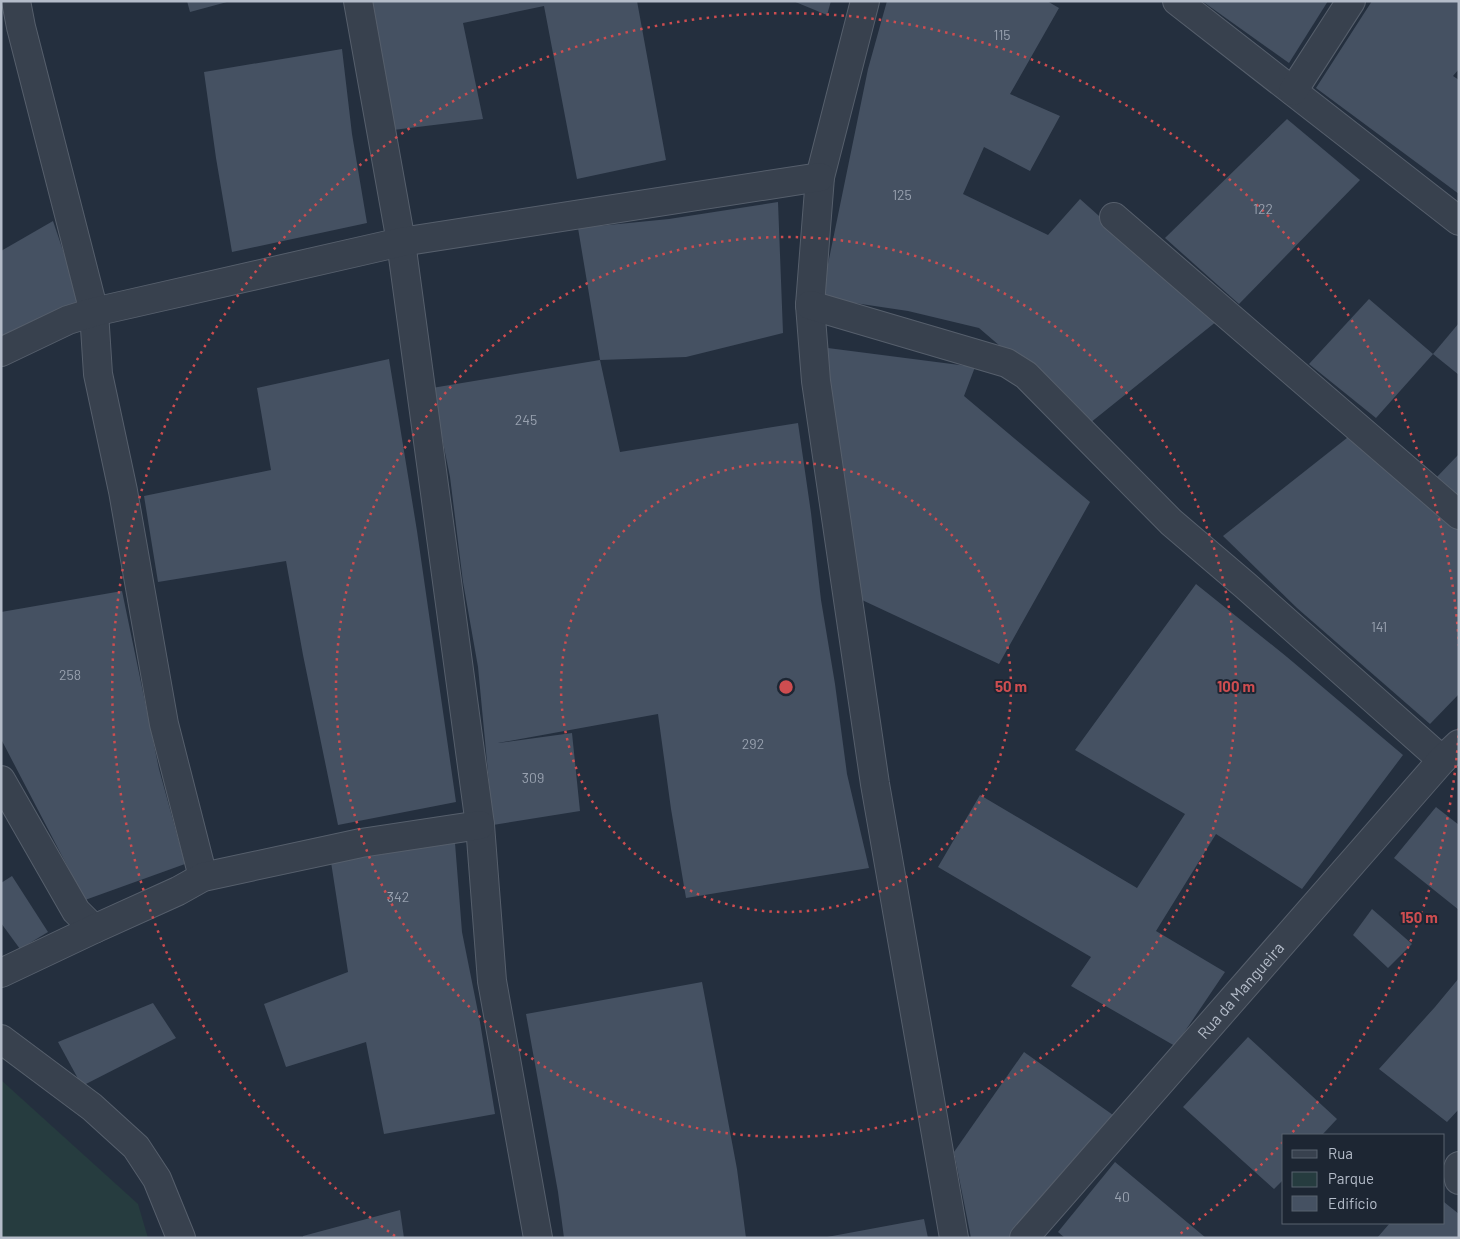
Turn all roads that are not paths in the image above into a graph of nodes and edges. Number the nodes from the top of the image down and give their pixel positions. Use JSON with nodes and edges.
{"nodes":[{"id":1,"x":16,"y":1,"type":"edge"},
{"id":2,"x":358,"y":1,"type":"edge"},
{"id":3,"x":865,"y":1,"type":"edge"},
{"id":4,"x":1177,"y":1,"type":"edge"},
{"id":5,"x":1351,"y":1,"type":"edge"},
{"id":6,"x":1293,"y":91,"type":"junction"},
{"id":7,"x":820,"y":176,"type":"junction"},
{"id":8,"x":1114,"y":217,"type":"dead end"},
{"id":9,"x":1459,"y":222,"type":"edge"},
{"id":10,"x":401,"y":242,"type":"junction"},
{"id":11,"x":810,"y":305,"type":"junction"},
{"id":12,"x":94,"y":312,"type":"junction"},
{"id":13,"x":1,"y":352,"type":"edge"},
{"id":14,"x":1459,"y":515,"type":"edge"},
{"id":15,"x":1450,"y":752,"type":"edge"},
{"id":16,"x":1,"y":780,"type":"edge"},
{"id":17,"x":480,"y":824,"type":"junction"},
{"id":18,"x":203,"y":877,"type":"junction"},
{"id":19,"x":94,"y":928,"type":"junction"},
{"id":20,"x":1,"y":973,"type":"edge"},
{"id":21,"x":1,"y":1039,"type":"edge"},
{"id":22,"x":1459,"y":1166,"type":"edge"},
{"id":23,"x":1459,"y":1180,"type":"edge"},
{"id":24,"x":182,"y":1238,"type":"edge"},
{"id":25,"x":538,"y":1238,"type":"edge"},
{"id":26,"x":954,"y":1238,"type":"edge"},
{"id":27,"x":1024,"y":1238,"type":"edge"}],
"edges":[{"from":1,"to":12,"type":"street"},
{"from":2,"to":10,"type":"street"},
{"from":3,"to":7,"type":"street"},
{"from":4,"to":6,"type":"street"},
{"from":5,"to":6,"type":"street"},
{"from":6,"to":9,"type":"street"},
{"from":7,"to":10,"type":"street"},
{"from":7,"to":11,"type":"street"},
{"from":8,"to":14,"type":"street"},
{"from":10,"to":12,"type":"street"},
{"from":10,"to":17,"type":"street"},
{"from":11,"to":15,"type":"street"},
{"from":11,"to":26,"type":"street"},
{"from":12,"to":13,"type":"street"},
{"from":12,"to":18,"type":"street"},
{"from":15,"to":27,"type":"street","name":"Rua da Mangueira"},
{"from":16,"to":19,"type":"street"},
{"from":17,"to":18,"type":"street"},
{"from":17,"to":25,"type":"street"},
{"from":18,"to":19,"type":"street"},
{"from":19,"to":20,"type":"street"},
{"from":21,"to":24,"type":"street"},
{"from":22,"to":23,"type":"street"}]}
